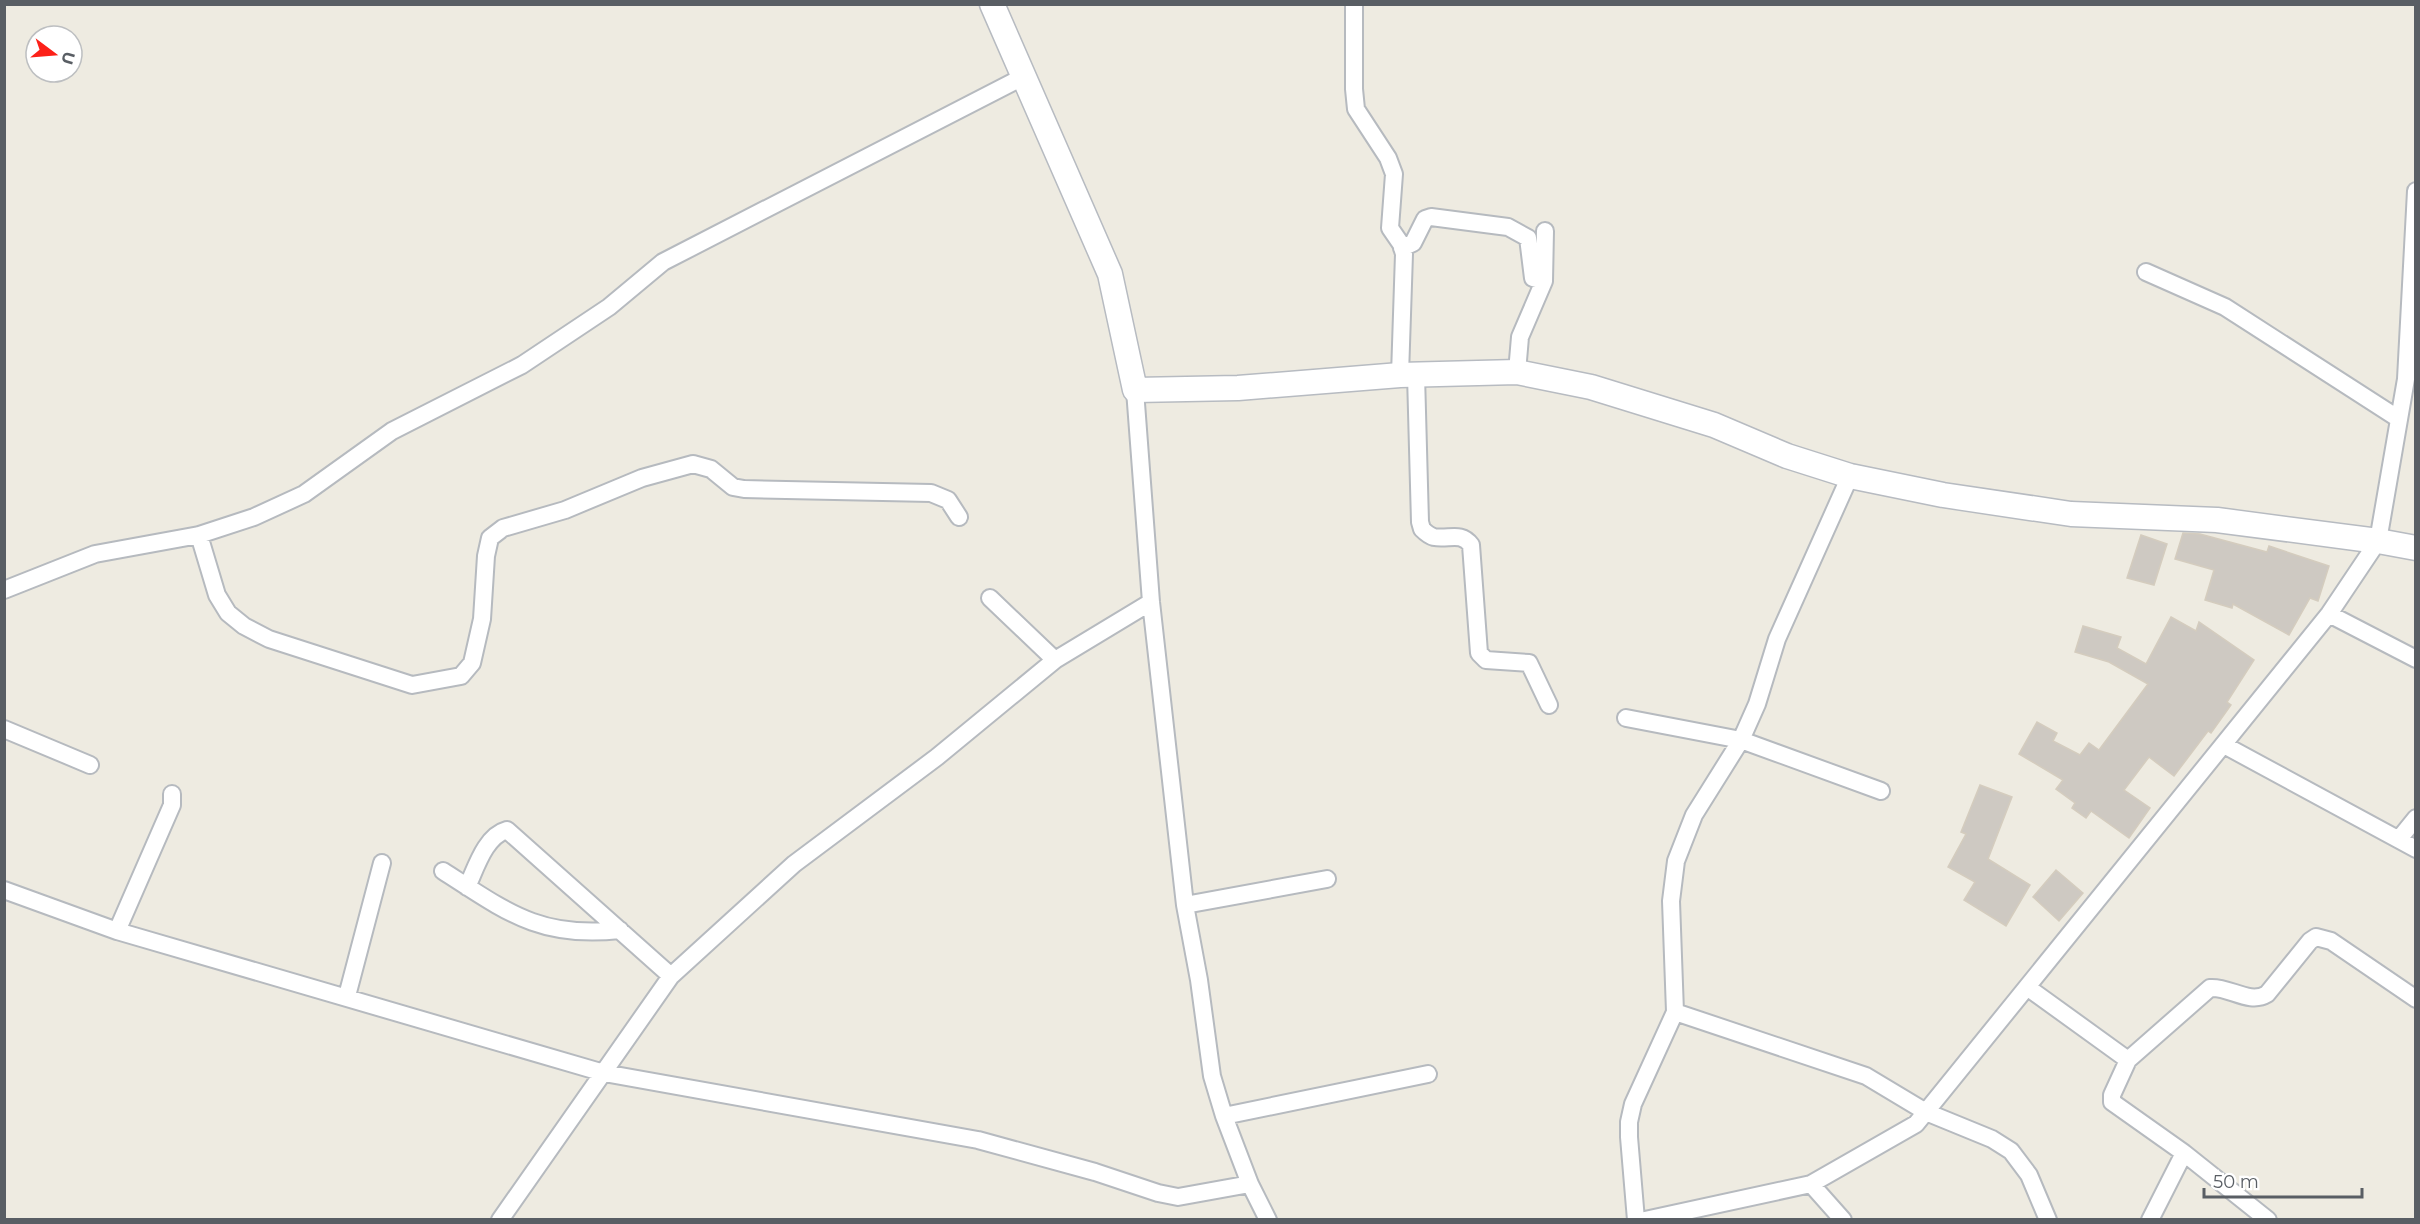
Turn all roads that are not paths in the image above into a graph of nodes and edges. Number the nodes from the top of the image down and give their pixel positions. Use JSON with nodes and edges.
{"nodes":[{"id":1,"x":992,"y":4,"type":"edge"},
{"id":2,"x":1354,"y":4,"type":"edge"},
{"id":3,"x":1023,"y":77,"type":"junction"},
{"id":4,"x":2415,"y":191,"type":"edge"},
{"id":5,"x":1545,"y":231,"type":"dead end"},
{"id":6,"x":1402,"y":248,"type":"junction"},
{"id":7,"x":2146,"y":272,"type":"dead end"},
{"id":8,"x":1544,"y":281,"type":"junction"},
{"id":9,"x":1517,"y":372,"type":"junction"},
{"id":10,"x":1408,"y":375,"type":"junction"},
{"id":11,"x":1135,"y":390,"type":"junction"},
{"id":12,"x":2399,"y":419,"type":"junction"},
{"id":13,"x":1850,"y":476,"type":"junction"},
{"id":14,"x":959,"y":517,"type":"dead end"},
{"id":15,"x":199,"y":536,"type":"junction"},
{"id":16,"x":2378,"y":541,"type":"junction"},
{"id":17,"x":2415,"y":548,"type":"edge"},
{"id":18,"x":4,"y":590,"type":"edge"},
{"id":19,"x":990,"y":598,"type":"dead end"},
{"id":20,"x":1151,"y":602,"type":"junction"},
{"id":21,"x":2329,"y":614,"type":"junction"},
{"id":22,"x":2415,"y":659,"type":"edge"},
{"id":23,"x":1055,"y":660,"type":"junction"},
{"id":24,"x":1550,"y":705,"type":"dead end"},
{"id":25,"x":1626,"y":718,"type":"dead end"},
{"id":26,"x":4,"y":729,"type":"edge"},
{"id":27,"x":1741,"y":740,"type":"junction"},
{"id":28,"x":2224,"y":745,"type":"junction"},
{"id":29,"x":90,"y":765,"type":"dead end"},
{"id":30,"x":1881,"y":791,"type":"dead end"},
{"id":31,"x":172,"y":794,"type":"dead end"},
{"id":32,"x":2415,"y":818,"type":"edge"},
{"id":33,"x":2399,"y":839,"type":"junction"},
{"id":34,"x":2415,"y":849,"type":"edge"},
{"id":35,"x":382,"y":863,"type":"dead end"},
{"id":36,"x":443,"y":872,"type":"dead end"},
{"id":37,"x":1327,"y":879,"type":"dead end"},
{"id":38,"x":467,"y":887,"type":"junction"},
{"id":39,"x":4,"y":890,"type":"edge"},
{"id":40,"x":1185,"y":905,"type":"junction"},
{"id":41,"x":620,"y":930,"type":"junction"},
{"id":42,"x":117,"y":931,"type":"junction"},
{"id":43,"x":671,"y":976,"type":"junction"},
{"id":44,"x":2027,"y":987,"type":"junction"},
{"id":45,"x":347,"y":996,"type":"junction"},
{"id":46,"x":2415,"y":999,"type":"edge"},
{"id":47,"x":1675,"y":1012,"type":"junction"},
{"id":48,"x":2128,"y":1060,"type":"junction"},
{"id":49,"x":604,"y":1073,"type":"junction"},
{"id":50,"x":1428,"y":1074,"type":"dead end"},
{"id":51,"x":1926,"y":1112,"type":"junction"},
{"id":52,"x":1224,"y":1116,"type":"junction"},
{"id":53,"x":2184,"y":1153,"type":"junction"},
{"id":54,"x":1250,"y":1184,"type":"junction"},
{"id":55,"x":1811,"y":1184,"type":"junction"},
{"id":56,"x":500,"y":1220,"type":"edge"},
{"id":57,"x":1268,"y":1220,"type":"edge"},
{"id":58,"x":1636,"y":1220,"type":"edge"},
{"id":59,"x":1645,"y":1220,"type":"edge"},
{"id":60,"x":1843,"y":1220,"type":"edge"},
{"id":61,"x":2048,"y":1220,"type":"edge"},
{"id":62,"x":2150,"y":1220,"type":"edge"},
{"id":63,"x":2268,"y":1220,"type":"edge"}],
"edges":[{"from":1,"to":3,"type":"street"},
{"from":2,"to":6,"type":"street"},
{"from":3,"to":11,"type":"street"},
{"from":3,"to":15,"type":"street"},
{"from":4,"to":12,"type":"street"},
{"from":5,"to":8,"type":"street"},
{"from":6,"to":8,"type":"street"},
{"from":6,"to":10,"type":"street"},
{"from":7,"to":12,"type":"street"},
{"from":8,"to":9,"type":"street"},
{"from":9,"to":10,"type":"street"},
{"from":9,"to":13,"type":"street"},
{"from":10,"to":11,"type":"street"},
{"from":10,"to":24,"type":"street"},
{"from":11,"to":20,"type":"street"},
{"from":12,"to":16,"type":"street"},
{"from":13,"to":16,"type":"street"},
{"from":13,"to":27,"type":"street"},
{"from":14,"to":15,"type":"street"},
{"from":15,"to":18,"type":"street"},
{"from":16,"to":17,"type":"street"},
{"from":16,"to":21,"type":"street"},
{"from":19,"to":23,"type":"street"},
{"from":20,"to":23,"type":"street"},
{"from":20,"to":40,"type":"street"},
{"from":21,"to":22,"type":"street"},
{"from":21,"to":28,"type":"street"},
{"from":23,"to":43,"type":"street"},
{"from":25,"to":27,"type":"street"},
{"from":26,"to":29,"type":"street"},
{"from":27,"to":30,"type":"street"},
{"from":27,"to":47,"type":"street"},
{"from":28,"to":33,"type":"street"},
{"from":28,"to":44,"type":"street"},
{"from":31,"to":42,"type":"street"},
{"from":32,"to":33,"type":"street"},
{"from":33,"to":34,"type":"street"},
{"from":35,"to":45,"type":"street"},
{"from":36,"to":38,"type":"street"},
{"from":37,"to":40,"type":"street"},
{"from":38,"to":41,"type":"street"},
{"from":38,"to":41,"type":"street"},
{"from":39,"to":42,"type":"street"},
{"from":40,"to":52,"type":"street"},
{"from":41,"to":43,"type":"street"},
{"from":42,"to":45,"type":"street"},
{"from":43,"to":49,"type":"street"},
{"from":44,"to":48,"type":"street"},
{"from":44,"to":51,"type":"street"},
{"from":45,"to":49,"type":"street"},
{"from":46,"to":48,"type":"street"},
{"from":47,"to":51,"type":"street"},
{"from":47,"to":58,"type":"street"},
{"from":48,"to":53,"type":"street"},
{"from":49,"to":54,"type":"street"},
{"from":49,"to":56,"type":"street"},
{"from":50,"to":52,"type":"street"},
{"from":51,"to":55,"type":"street"},
{"from":51,"to":61,"type":"street"},
{"from":52,"to":54,"type":"street"},
{"from":53,"to":62,"type":"street"},
{"from":53,"to":63,"type":"street"},
{"from":54,"to":57,"type":"street"},
{"from":55,"to":59,"type":"street"},
{"from":55,"to":60,"type":"street"}]}
